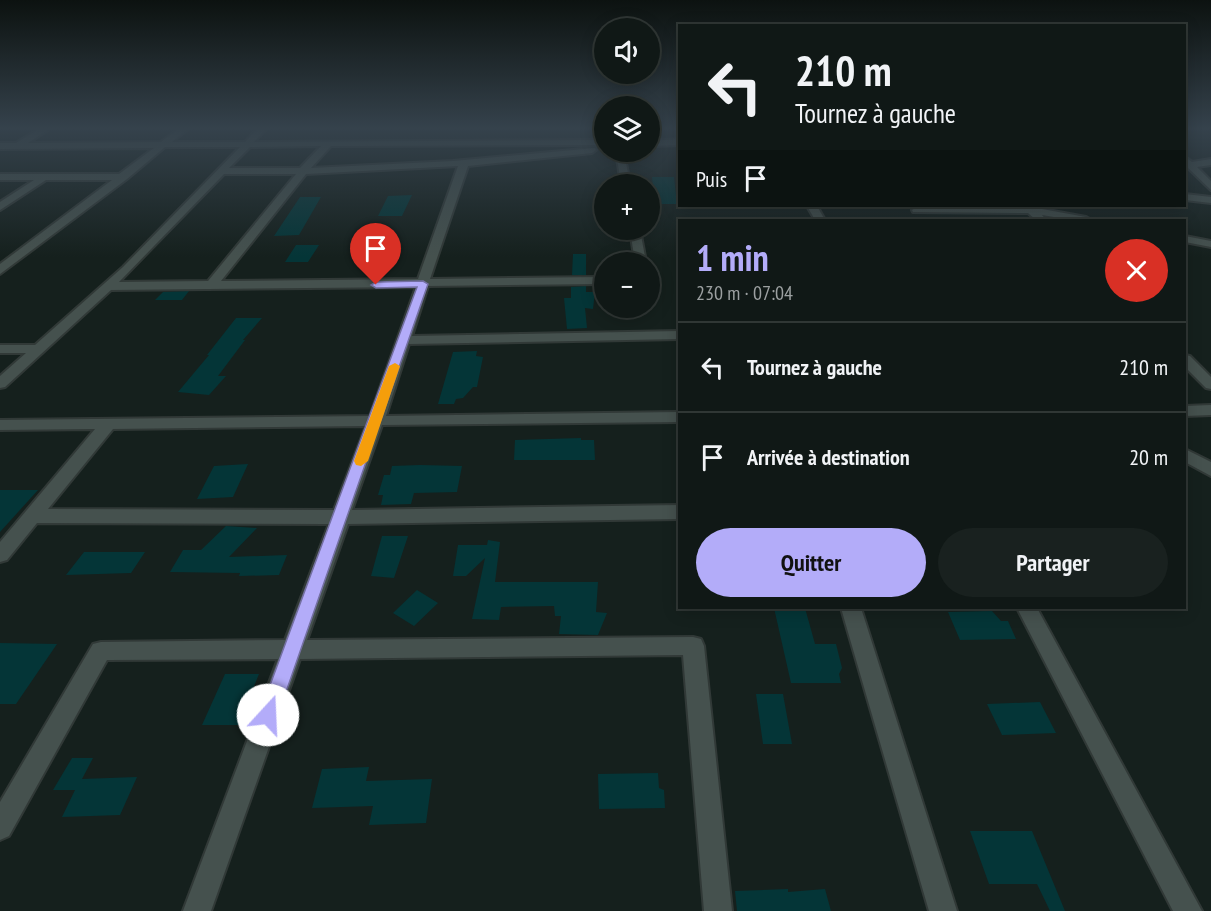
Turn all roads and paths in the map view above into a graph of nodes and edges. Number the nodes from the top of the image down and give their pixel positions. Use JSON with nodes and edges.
{"nodes":[{"id":1,"x":219,"y":171,"type":"edge"},
{"id":2,"x":131,"y":172,"type":"edge"},
{"id":3,"x":262,"y":172,"type":"edge"},
{"id":4,"x":302,"y":172,"type":"junction"},
{"id":5,"x":311,"y":172,"type":"edge"},
{"id":6,"x":461,"y":172,"type":"edge"},
{"id":7,"x":1197,"y":172,"type":"edge"},
{"id":8,"x":0,"y":177,"type":"edge"},
{"id":9,"x":44,"y":177,"type":"junction"},
{"id":10,"x":124,"y":177,"type":"junction"},
{"id":11,"x":1211,"y":187,"type":"edge"},
{"id":12,"x":1186,"y":197,"type":"edge"},
{"id":13,"x":1211,"y":200,"type":"edge"},
{"id":14,"x":0,"y":207,"type":"edge"},
{"id":15,"x":915,"y":208,"type":"edge"},
{"id":16,"x":1030,"y":210,"type":"junction"},
{"id":17,"x":1040,"y":219,"type":"edge"},
{"id":18,"x":1080,"y":219,"type":"edge"},
{"id":19,"x":1186,"y":239,"type":"edge"},
{"id":20,"x":1211,"y":244,"type":"edge"},
{"id":21,"x":0,"y":270,"type":"edge"},
{"id":22,"x":594,"y":281,"type":"edge"},
{"id":23,"x":423,"y":284,"type":"junction"},
{"id":24,"x":108,"y":286,"type":"junction"},
{"id":25,"x":212,"y":286,"type":"junction"},
{"id":26,"x":678,"y":335,"type":"edge"},
{"id":27,"x":404,"y":340,"type":"junction"},
{"id":28,"x":0,"y":349,"type":"edge"},
{"id":29,"x":39,"y":349,"type":"junction"},
{"id":30,"x":1186,"y":360,"type":"edge"},
{"id":31,"x":0,"y":384,"type":"edge"},
{"id":32,"x":1211,"y":385,"type":"edge"},
{"id":33,"x":1211,"y":410,"type":"edge"},
{"id":34,"x":1186,"y":411,"type":"edge"},
{"id":35,"x":678,"y":417,"type":"edge"},
{"id":36,"x":376,"y":421,"type":"junction"},
{"id":37,"x":108,"y":424,"type":"junction"},
{"id":38,"x":0,"y":425,"type":"edge"},
{"id":39,"x":1186,"y":455,"type":"edge"},
{"id":40,"x":1211,"y":470,"type":"edge"},
{"id":41,"x":678,"y":512,"type":"edge"},
{"id":42,"x":32,"y":516,"type":"junction"},
{"id":43,"x":340,"y":517,"type":"junction"},
{"id":44,"x":0,"y":555,"type":"edge"},
{"id":45,"x":850,"y":609,"type":"edge"},
{"id":46,"x":1028,"y":609,"type":"edge"},
{"id":47,"x":292,"y":649,"type":"junction"},
{"id":48,"x":0,"y":827,"type":"edge"},
{"id":49,"x":197,"y":911,"type":"edge"},
{"id":50,"x":718,"y":911,"type":"edge"},
{"id":51,"x":944,"y":911,"type":"edge"},
{"id":52,"x":1188,"y":911,"type":"edge"}],
"edges":[{"from":1,"to":24,"type":"street"},
{"from":2,"to":10,"type":"street"},
{"from":3,"to":4,"type":"street"},
{"from":4,"to":5,"type":"street"},
{"from":4,"to":25,"type":"street"},
{"from":6,"to":23,"type":"street"},
{"from":7,"to":11,"type":"street"},
{"from":8,"to":9,"type":"street"},
{"from":9,"to":10,"type":"street"},
{"from":9,"to":14,"type":"street"},
{"from":10,"to":21,"type":"street"},
{"from":12,"to":13,"type":"street"},
{"from":15,"to":16,"type":"street"},
{"from":16,"to":17,"type":"street"},
{"from":16,"to":18,"type":"street"},
{"from":19,"to":20,"type":"street"},
{"from":22,"to":23,"type":"street"},
{"from":23,"to":25,"type":"street"},
{"from":23,"to":27,"type":"street"},
{"from":24,"to":25,"type":"street"},
{"from":24,"to":29,"type":"street"},
{"from":26,"to":27,"type":"street"},
{"from":27,"to":36,"type":"street"},
{"from":28,"to":29,"type":"street"},
{"from":29,"to":31,"type":"street"},
{"from":30,"to":32,"type":"street"},
{"from":33,"to":34,"type":"street"},
{"from":35,"to":36,"type":"street"},
{"from":36,"to":37,"type":"street"},
{"from":36,"to":43,"type":"street"},
{"from":37,"to":38,"type":"street"},
{"from":37,"to":42,"type":"street"},
{"from":39,"to":40,"type":"street"},
{"from":41,"to":43,"type":"street"},
{"from":42,"to":43,"type":"street"},
{"from":42,"to":44,"type":"street"},
{"from":43,"to":47,"type":"street"},
{"from":45,"to":51,"type":"street"},
{"from":46,"to":52,"type":"street"},
{"from":47,"to":48,"type":"street"},
{"from":47,"to":49,"type":"street"},
{"from":47,"to":50,"type":"street"}]}
